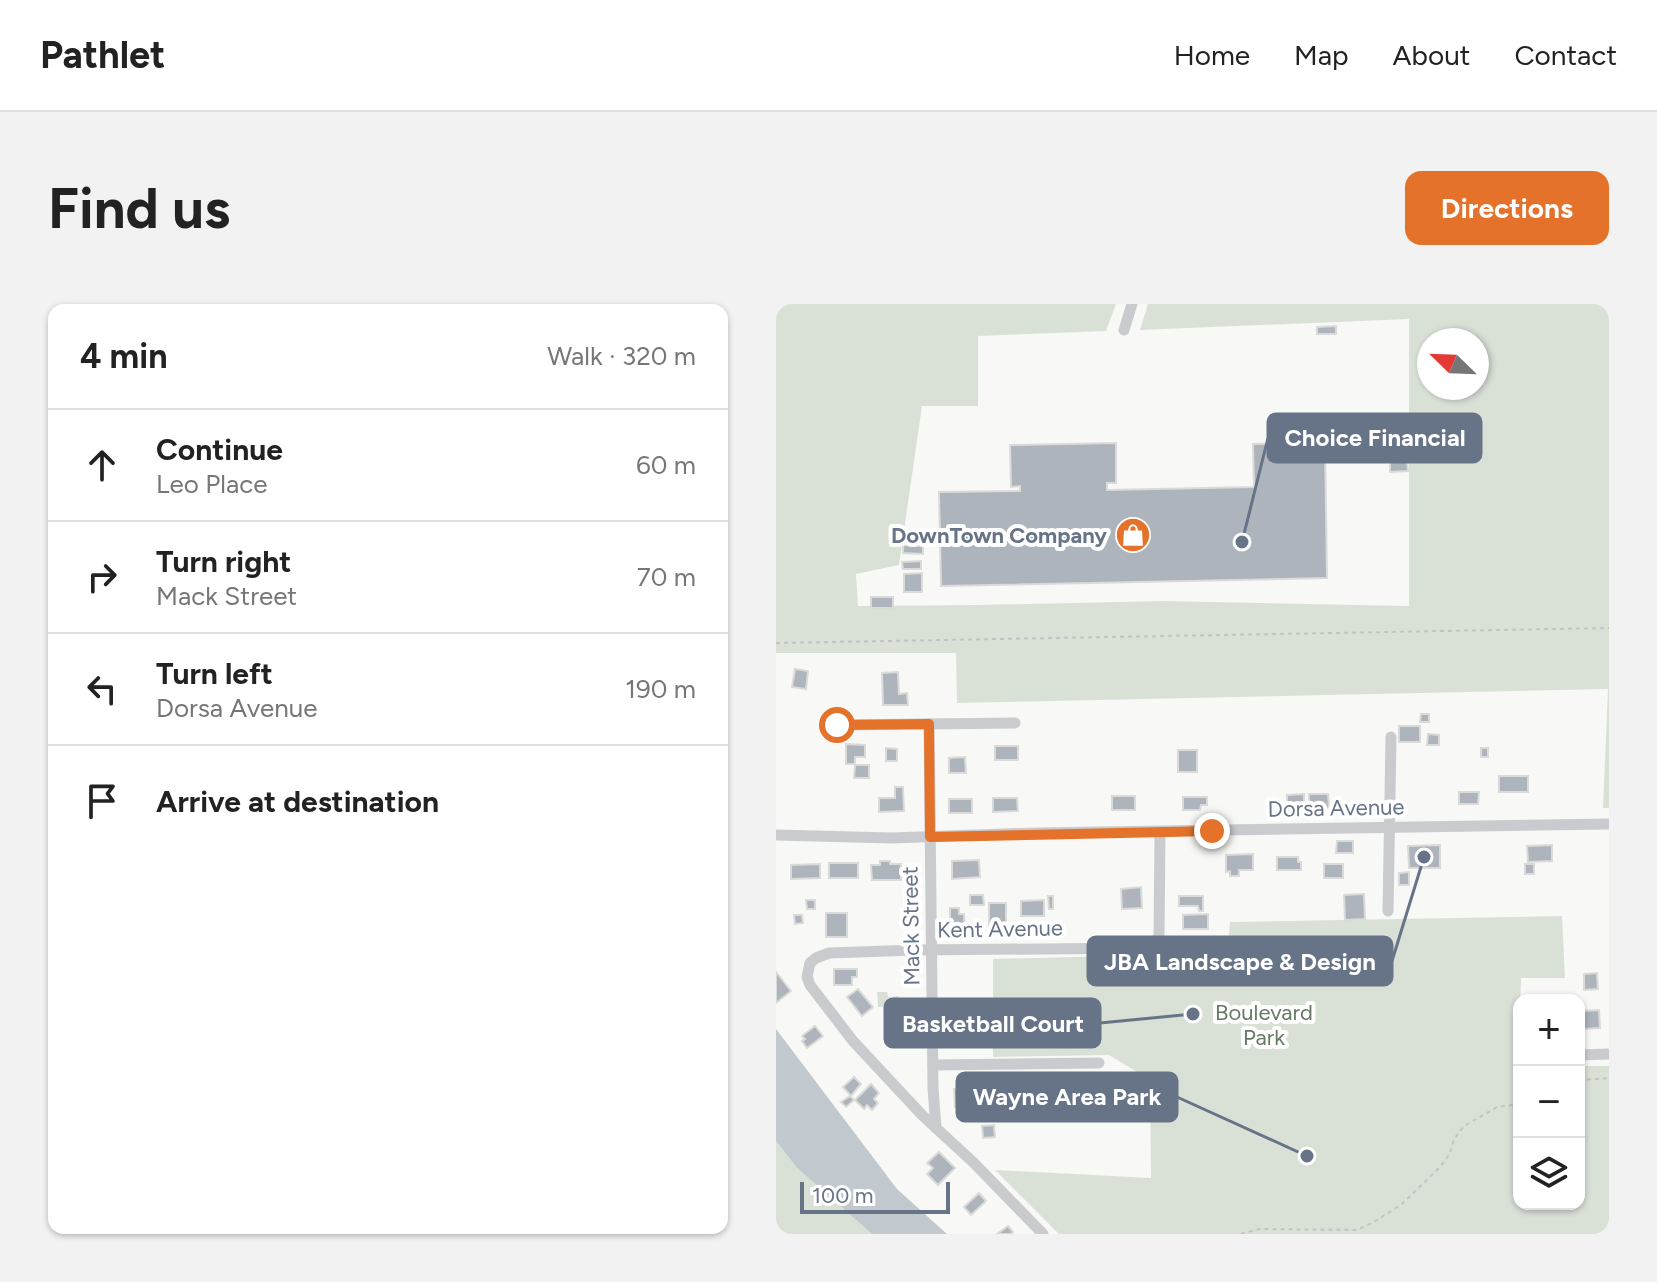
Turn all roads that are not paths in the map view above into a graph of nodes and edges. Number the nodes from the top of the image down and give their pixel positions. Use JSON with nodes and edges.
{"nodes":[{"id":1,"x":1132,"y":304,"type":"edge"},
{"id":2,"x":1124,"y":330,"type":"dead end"},
{"id":3,"x":1015,"y":723,"type":"dead end"},
{"id":4,"x":929,"y":724,"type":"junction"},
{"id":5,"x":837,"y":725,"type":"dead end"},
{"id":6,"x":1391,"y":737,"type":"dead end"},
{"id":7,"x":1609,"y":824,"type":"edge"},
{"id":8,"x":1389,"y":827,"type":"junction"},
{"id":9,"x":1160,"y":832,"type":"junction"},
{"id":10,"x":776,"y":835,"type":"edge"},
{"id":11,"x":930,"y":837,"type":"junction"},
{"id":12,"x":1388,"y":911,"type":"dead end"},
{"id":13,"x":931,"y":950,"type":"junction"},
{"id":14,"x":1609,"y":1054,"type":"edge"},
{"id":15,"x":1585,"y":1055,"type":"edge"},
{"id":16,"x":1099,"y":1063,"type":"dead end"},
{"id":17,"x":933,"y":1065,"type":"junction"},
{"id":18,"x":936,"y":1128,"type":"junction"},
{"id":19,"x":1043,"y":1234,"type":"edge"}],
"edges":[{"from":1,"to":2,"type":"street"},
{"from":3,"to":4,"type":"street"},
{"from":4,"to":5,"type":"street"},
{"from":4,"to":11,"type":"street","name":"Mack Street"},
{"from":6,"to":8,"type":"street"},
{"from":7,"to":8,"type":"street","name":"Dorsa Avenue"},
{"from":8,"to":9,"type":"street","name":"Dorsa Avenue"},
{"from":8,"to":12,"type":"street"},
{"from":9,"to":11,"type":"street","name":"Dorsa Avenue"},
{"from":9,"to":13,"type":"street","name":"Kent Avenue"},
{"from":10,"to":11,"type":"street","name":"Dorsa Avenue"},
{"from":11,"to":13,"type":"street","name":"Mack Street"},
{"from":13,"to":17,"type":"street","name":"Mack Street"},
{"from":13,"to":18,"type":"street","name":"Kent Avenue"},
{"from":14,"to":15,"type":"street"},
{"from":16,"to":17,"type":"street"},
{"from":17,"to":18,"type":"street","name":"Mack Street"},
{"from":18,"to":19,"type":"street"}]}
